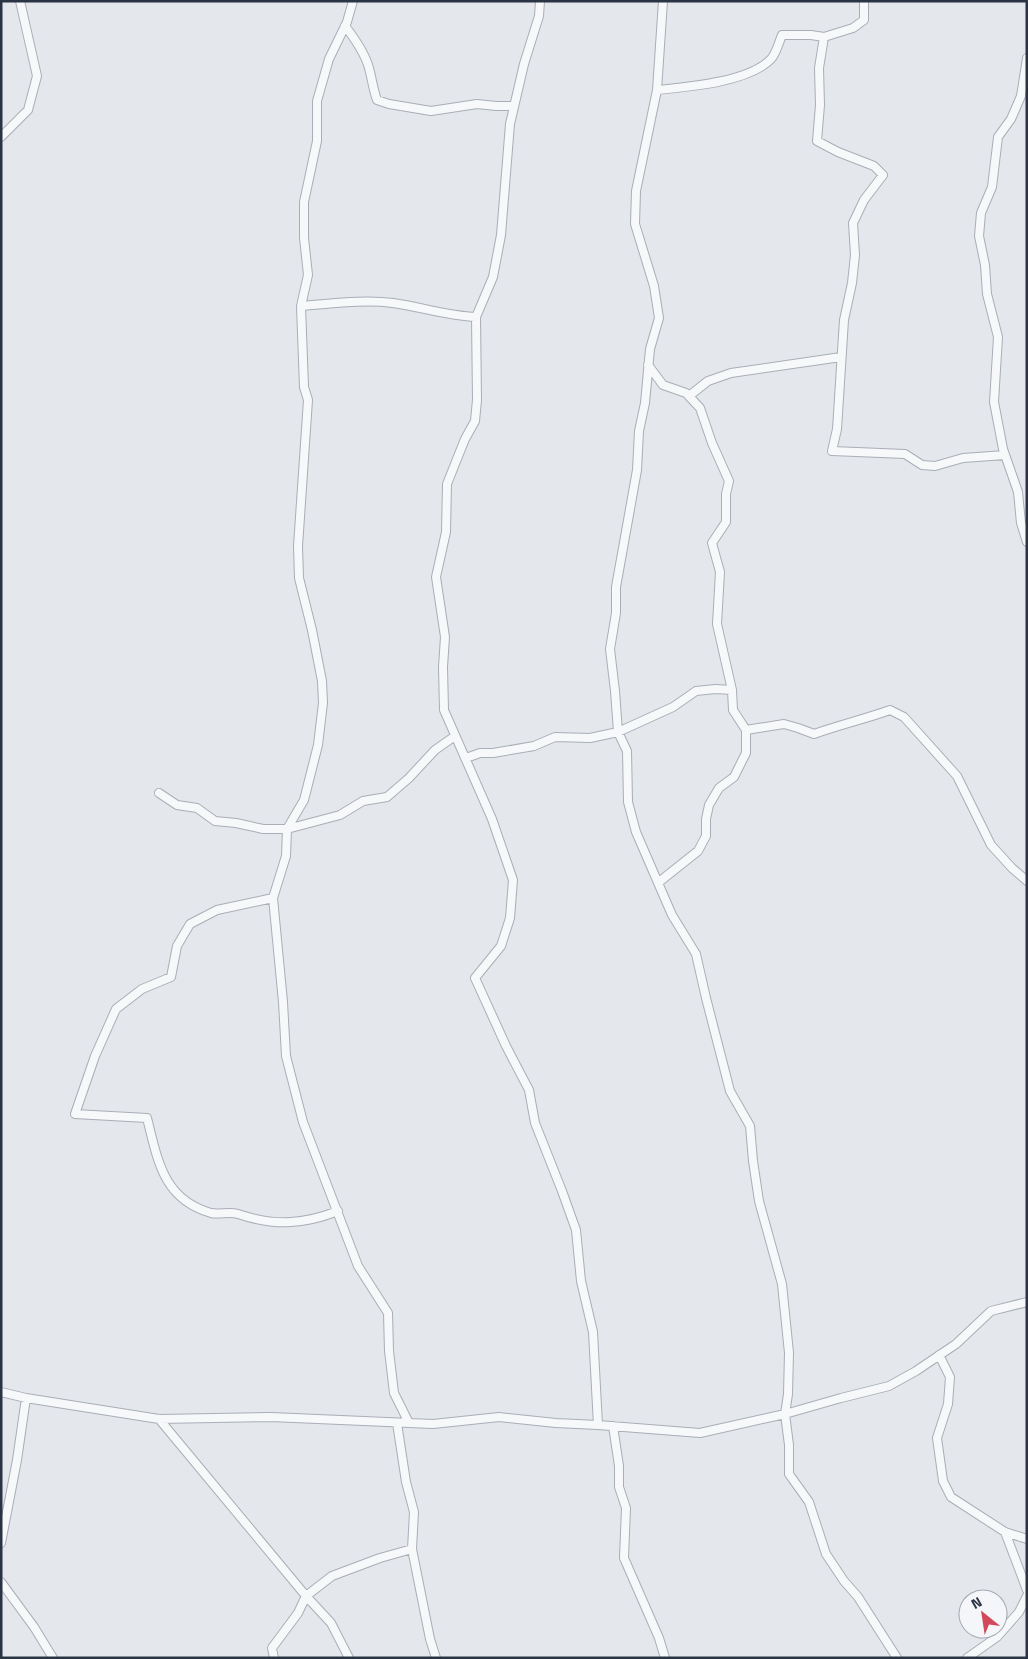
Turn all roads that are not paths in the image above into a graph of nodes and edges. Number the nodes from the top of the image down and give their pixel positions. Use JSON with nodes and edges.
{"nodes":[{"id":1,"x":20,"y":1,"type":"edge"},
{"id":2,"x":353,"y":1,"type":"edge"},
{"id":3,"x":540,"y":1,"type":"edge"},
{"id":4,"x":663,"y":1,"type":"edge"},
{"id":5,"x":864,"y":1,"type":"edge"},
{"id":6,"x":345,"y":26,"type":"junction"},
{"id":7,"x":824,"y":37,"type":"junction"},
{"id":8,"x":1027,"y":58,"type":"edge"},
{"id":9,"x":657,"y":90,"type":"junction"},
{"id":10,"x":514,"y":106,"type":"junction"},
{"id":11,"x":1,"y":137,"type":"edge"},
{"id":12,"x":300,"y":306,"type":"junction"},
{"id":13,"x":476,"y":317,"type":"junction"},
{"id":14,"x":841,"y":357,"type":"junction"},
{"id":15,"x":648,"y":366,"type":"junction"},
{"id":16,"x":689,"y":396,"type":"junction"},
{"id":17,"x":1005,"y":455,"type":"junction"},
{"id":18,"x":1018,"y":492,"type":"junction"},
{"id":19,"x":1027,"y":493,"type":"edge"},
{"id":20,"x":1027,"y":542,"type":"edge"},
{"id":21,"x":732,"y":690,"type":"junction"},
{"id":22,"x":746,"y":730,"type":"junction"},
{"id":23,"x":618,"y":732,"type":"junction"},
{"id":24,"x":455,"y":736,"type":"junction"},
{"id":25,"x":466,"y":758,"type":"junction"},
{"id":26,"x":159,"y":792,"type":"dead end"},
{"id":27,"x":287,"y":828,"type":"junction"},
{"id":28,"x":1027,"y":881,"type":"edge"},
{"id":29,"x":659,"y":882,"type":"junction"},
{"id":30,"x":274,"y":898,"type":"junction"},
{"id":31,"x":338,"y":1210,"type":"junction"},
{"id":32,"x":1027,"y":1302,"type":"edge"},
{"id":33,"x":939,"y":1355,"type":"junction"},
{"id":34,"x":1,"y":1392,"type":"edge"},
{"id":35,"x":26,"y":1398,"type":"junction"},
{"id":36,"x":785,"y":1414,"type":"junction"},
{"id":37,"x":159,"y":1419,"type":"junction"},
{"id":38,"x":397,"y":1423,"type":"junction"},
{"id":39,"x":409,"y":1423,"type":"junction"},
{"id":40,"x":598,"y":1425,"type":"junction"},
{"id":41,"x":613,"y":1426,"type":"junction"},
{"id":42,"x":1004,"y":1532,"type":"junction"},
{"id":43,"x":1027,"y":1539,"type":"edge"},
{"id":44,"x":1,"y":1542,"type":"edge"},
{"id":45,"x":412,"y":1549,"type":"junction"},
{"id":46,"x":2,"y":1585,"type":"edge"},
{"id":47,"x":1027,"y":1590,"type":"edge"},
{"id":48,"x":306,"y":1596,"type":"junction"},
{"id":49,"x":1027,"y":1596,"type":"edge"},
{"id":50,"x":53,"y":1658,"type":"edge"},
{"id":51,"x":274,"y":1658,"type":"edge"},
{"id":52,"x":349,"y":1658,"type":"edge"},
{"id":53,"x":436,"y":1658,"type":"edge"},
{"id":54,"x":665,"y":1658,"type":"edge"},
{"id":55,"x":897,"y":1658,"type":"edge"},
{"id":56,"x":967,"y":1658,"type":"edge"}],
"edges":[{"from":1,"to":11,"type":"street"},
{"from":2,"to":6,"type":"street"},
{"from":3,"to":10,"type":"street"},
{"from":4,"to":9,"type":"street"},
{"from":5,"to":7,"type":"street"},
{"from":6,"to":10,"type":"street"},
{"from":6,"to":12,"type":"street"},
{"from":7,"to":9,"type":"street"},
{"from":7,"to":14,"type":"street"},
{"from":8,"to":17,"type":"street"},
{"from":9,"to":15,"type":"street"},
{"from":10,"to":13,"type":"street"},
{"from":12,"to":13,"type":"street"},
{"from":12,"to":27,"type":"street"},
{"from":13,"to":24,"type":"street"},
{"from":14,"to":16,"type":"street"},
{"from":14,"to":17,"type":"street"},
{"from":15,"to":16,"type":"street"},
{"from":15,"to":23,"type":"street"},
{"from":16,"to":21,"type":"street"},
{"from":17,"to":18,"type":"street"},
{"from":18,"to":19,"type":"street"},
{"from":18,"to":20,"type":"street"},
{"from":21,"to":22,"type":"street"},
{"from":21,"to":23,"type":"street"},
{"from":22,"to":28,"type":"street"},
{"from":22,"to":29,"type":"street"},
{"from":23,"to":25,"type":"street"},
{"from":23,"to":29,"type":"street"},
{"from":24,"to":25,"type":"street"},
{"from":24,"to":27,"type":"street"},
{"from":25,"to":40,"type":"street"},
{"from":26,"to":27,"type":"street"},
{"from":27,"to":30,"type":"street"},
{"from":29,"to":36,"type":"street"},
{"from":30,"to":31,"type":"street"},
{"from":30,"to":31,"type":"street"},
{"from":31,"to":39,"type":"street"},
{"from":32,"to":33,"type":"street"},
{"from":33,"to":36,"type":"street"},
{"from":33,"to":42,"type":"street"},
{"from":34,"to":35,"type":"street"},
{"from":35,"to":37,"type":"street"},
{"from":35,"to":44,"type":"street"},
{"from":36,"to":41,"type":"street"},
{"from":36,"to":55,"type":"street"},
{"from":37,"to":38,"type":"street"},
{"from":37,"to":48,"type":"street"},
{"from":38,"to":39,"type":"street"},
{"from":38,"to":45,"type":"street"},
{"from":39,"to":40,"type":"street"},
{"from":40,"to":41,"type":"street"},
{"from":41,"to":54,"type":"street"},
{"from":42,"to":43,"type":"street"},
{"from":42,"to":47,"type":"street"},
{"from":45,"to":48,"type":"street"},
{"from":45,"to":53,"type":"street"},
{"from":46,"to":50,"type":"street"},
{"from":48,"to":51,"type":"street"},
{"from":48,"to":52,"type":"street"},
{"from":49,"to":56,"type":"street"}]}
